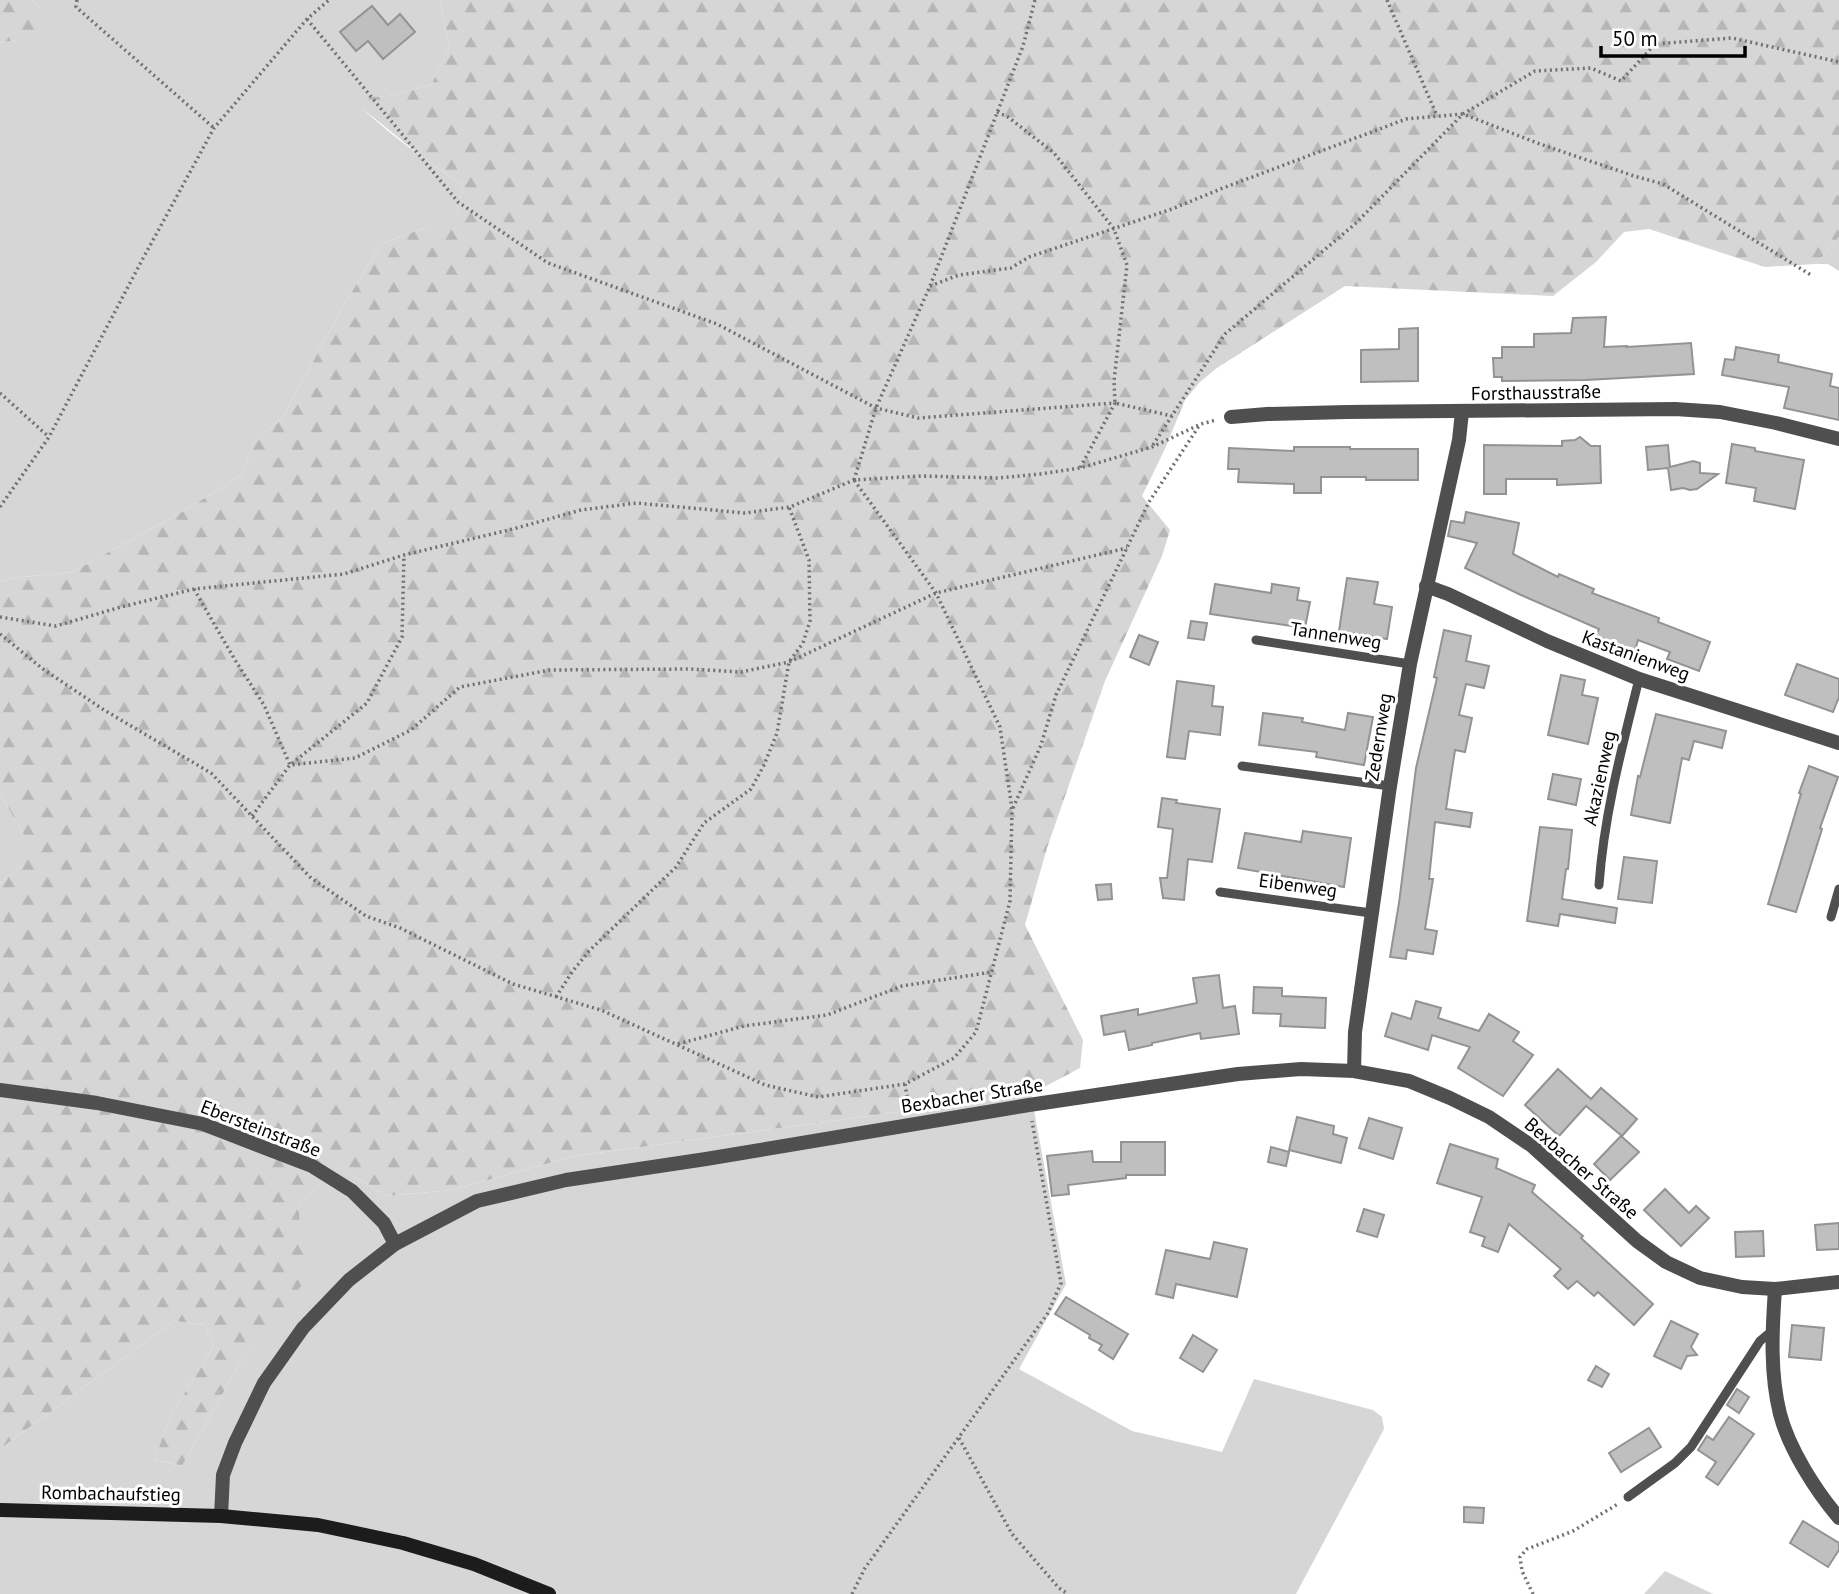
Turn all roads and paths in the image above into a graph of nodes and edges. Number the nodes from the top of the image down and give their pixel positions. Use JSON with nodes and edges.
{"nodes":[{"id":1,"x":77,"y":0,"type":"edge"},
{"id":2,"x":328,"y":0,"type":"edge"},
{"id":3,"x":1035,"y":0,"type":"edge"},
{"id":4,"x":1387,"y":0,"type":"edge"},
{"id":5,"x":307,"y":19,"type":"junction"},
{"id":6,"x":1839,"y":62,"type":"edge"},
{"id":7,"x":997,"y":111,"type":"junction"},
{"id":8,"x":1463,"y":114,"type":"junction"},
{"id":9,"x":1437,"y":116,"type":"junction"},
{"id":10,"x":214,"y":128,"type":"junction"},
{"id":11,"x":1114,"y":229,"type":"junction"},
{"id":12,"x":1811,"y":275,"type":"dead end"},
{"id":13,"x":930,"y":286,"type":"junction"},
{"id":14,"x":0,"y":393,"type":"edge"},
{"id":15,"x":1115,"y":402,"type":"junction"},
{"id":16,"x":876,"y":408,"type":"junction"},
{"id":17,"x":1462,"y":412,"type":"junction"},
{"id":18,"x":1172,"y":416,"type":"junction"},
{"id":19,"x":1231,"y":417,"type":"joint"},
{"id":20,"x":1201,"y":424,"type":"junction"},
{"id":21,"x":49,"y":437,"type":"junction"},
{"id":22,"x":1839,"y":439,"type":"edge"},
{"id":23,"x":1152,"y":447,"type":"junction"},
{"id":24,"x":1080,"y":468,"type":"junction"},
{"id":25,"x":854,"y":480,"type":"junction"},
{"id":26,"x":0,"y":507,"type":"edge"},
{"id":27,"x":789,"y":507,"type":"junction"},
{"id":28,"x":1127,"y":548,"type":"junction"},
{"id":29,"x":404,"y":555,"type":"junction"},
{"id":30,"x":1426,"y":586,"type":"junction"},
{"id":31,"x":194,"y":589,"type":"junction"},
{"id":32,"x":936,"y":593,"type":"junction"},
{"id":33,"x":0,"y":617,"type":"edge"},
{"id":34,"x":0,"y":634,"type":"edge"},
{"id":35,"x":1256,"y":640,"type":"dead end"},
{"id":36,"x":789,"y":662,"type":"junction"},
{"id":37,"x":1410,"y":664,"type":"junction"},
{"id":38,"x":1639,"y":679,"type":"junction"},
{"id":39,"x":1839,"y":743,"type":"edge"},
{"id":40,"x":290,"y":765,"type":"junction"},
{"id":41,"x":1242,"y":766,"type":"dead end"},
{"id":42,"x":1390,"y":786,"type":"junction"},
{"id":43,"x":1013,"y":809,"type":"junction"},
{"id":44,"x":252,"y":816,"type":"junction"},
{"id":45,"x":1599,"y":885,"type":"dead end"},
{"id":46,"x":1839,"y":889,"type":"edge"},
{"id":47,"x":1220,"y":892,"type":"dead end"},
{"id":48,"x":1371,"y":913,"type":"junction"},
{"id":49,"x":1831,"y":917,"type":"dead end"},
{"id":50,"x":992,"y":972,"type":"junction"},
{"id":51,"x":556,"y":997,"type":"junction"},
{"id":52,"x":677,"y":1045,"type":"junction"},
{"id":53,"x":1354,"y":1071,"type":"junction"},
{"id":54,"x":905,"y":1084,"type":"junction"},
{"id":55,"x":0,"y":1090,"type":"edge"},
{"id":56,"x":1029,"y":1105,"type":"junction"},
{"id":57,"x":911,"y":1124,"type":"junction"},
{"id":58,"x":395,"y":1244,"type":"junction"},
{"id":59,"x":1839,"y":1282,"type":"edge"},
{"id":60,"x":1775,"y":1289,"type":"junction"},
{"id":61,"x":1772,"y":1331,"type":"junction"},
{"id":62,"x":959,"y":1438,"type":"junction"},
{"id":63,"x":1628,"y":1497,"type":"joint"},
{"id":64,"x":0,"y":1510,"type":"edge"},
{"id":65,"x":221,"y":1516,"type":"junction"},
{"id":66,"x":1839,"y":1518,"type":"edge"},
{"id":67,"x":549,"y":1594,"type":"edge"},
{"id":68,"x":852,"y":1594,"type":"edge"},
{"id":69,"x":1068,"y":1594,"type":"edge"},
{"id":70,"x":1533,"y":1594,"type":"edge"}],
"edges":[{"from":1,"to":10,"type":"path"},
{"from":2,"to":5,"type":"path"},
{"from":3,"to":7,"type":"path"},
{"from":4,"to":9,"type":"path"},
{"from":5,"to":10,"type":"path"},
{"from":5,"to":16,"type":"path"},
{"from":6,"to":8,"type":"path"},
{"from":7,"to":11,"type":"path"},
{"from":7,"to":13,"type":"path"},
{"from":8,"to":9,"type":"path"},
{"from":8,"to":12,"type":"path"},
{"from":8,"to":18,"type":"path"},
{"from":9,"to":11,"type":"path"},
{"from":10,"to":21,"type":"path"},
{"from":11,"to":13,"type":"path"},
{"from":11,"to":15,"type":"path"},
{"from":13,"to":16,"type":"path"},
{"from":14,"to":21,"type":"path"},
{"from":15,"to":16,"type":"path"},
{"from":15,"to":18,"type":"path"},
{"from":15,"to":24,"type":"path"},
{"from":16,"to":25,"type":"path"},
{"from":17,"to":19,"type":"street","name":"Forsthausstraße"},
{"from":17,"to":22,"type":"street","name":"Forsthausstraße"},
{"from":17,"to":30,"type":"street","name":"Zedernweg"},
{"from":18,"to":23,"type":"path"},
{"from":19,"to":20,"type":"path"},
{"from":20,"to":23,"type":"path"},
{"from":20,"to":28,"type":"path"},
{"from":21,"to":26,"type":"path"},
{"from":23,"to":24,"type":"path"},
{"from":24,"to":25,"type":"path"},
{"from":25,"to":27,"type":"path"},
{"from":25,"to":32,"type":"path"},
{"from":27,"to":29,"type":"path"},
{"from":27,"to":36,"type":"path"},
{"from":28,"to":32,"type":"path"},
{"from":28,"to":43,"type":"path"},
{"from":29,"to":31,"type":"path"},
{"from":29,"to":40,"type":"path"},
{"from":30,"to":37,"type":"street","name":"Zedernweg"},
{"from":30,"to":38,"type":"street","name":"Kastanienweg"},
{"from":31,"to":33,"type":"path"},
{"from":31,"to":40,"type":"path"},
{"from":32,"to":36,"type":"path"},
{"from":32,"to":43,"type":"path"},
{"from":34,"to":44,"type":"path"},
{"from":35,"to":37,"type":"lane","name":"Tannenweg"},
{"from":36,"to":40,"type":"path"},
{"from":36,"to":51,"type":"path"},
{"from":37,"to":42,"type":"street","name":"Zedernweg"},
{"from":38,"to":39,"type":"street","name":"Kastanienweg"},
{"from":38,"to":45,"type":"lane","name":"Akazienweg"},
{"from":40,"to":44,"type":"path"},
{"from":41,"to":42,"type":"lane"},
{"from":42,"to":48,"type":"street","name":"Zedernweg"},
{"from":43,"to":50,"type":"path"},
{"from":44,"to":51,"type":"path"},
{"from":46,"to":49,"type":"lane"},
{"from":47,"to":48,"type":"lane","name":"Eibenweg"},
{"from":48,"to":53,"type":"street","name":"Zedernweg"},
{"from":50,"to":52,"type":"path"},
{"from":50,"to":54,"type":"path"},
{"from":51,"to":52,"type":"path"},
{"from":52,"to":54,"type":"path"},
{"from":53,"to":56,"type":"street","name":"Bexbacher Straße"},
{"from":53,"to":60,"type":"street","name":"Bexbacher Straße"},
{"from":54,"to":57,"type":"path"},
{"from":55,"to":58,"type":"street","name":"Ebersteinstraße"},
{"from":56,"to":57,"type":"street","name":"Bexbacher Straße"},
{"from":56,"to":62,"type":"path"},
{"from":57,"to":58,"type":"street","name":"Bexbacher Straße"},
{"from":58,"to":65,"type":"street","name":"Bexbacher Straße"},
{"from":59,"to":60,"type":"street","name":"Bexbacher Straße"},
{"from":60,"to":61,"type":"street"},
{"from":61,"to":63,"type":"lane"},
{"from":61,"to":66,"type":"street"},
{"from":62,"to":68,"type":"path"},
{"from":62,"to":69,"type":"path"},
{"from":63,"to":70,"type":"path"},
{"from":64,"to":65,"type":"main road","name":"Rombachaufstieg"},
{"from":65,"to":67,"type":"main road","name":"Rombachaufstieg"}]}
